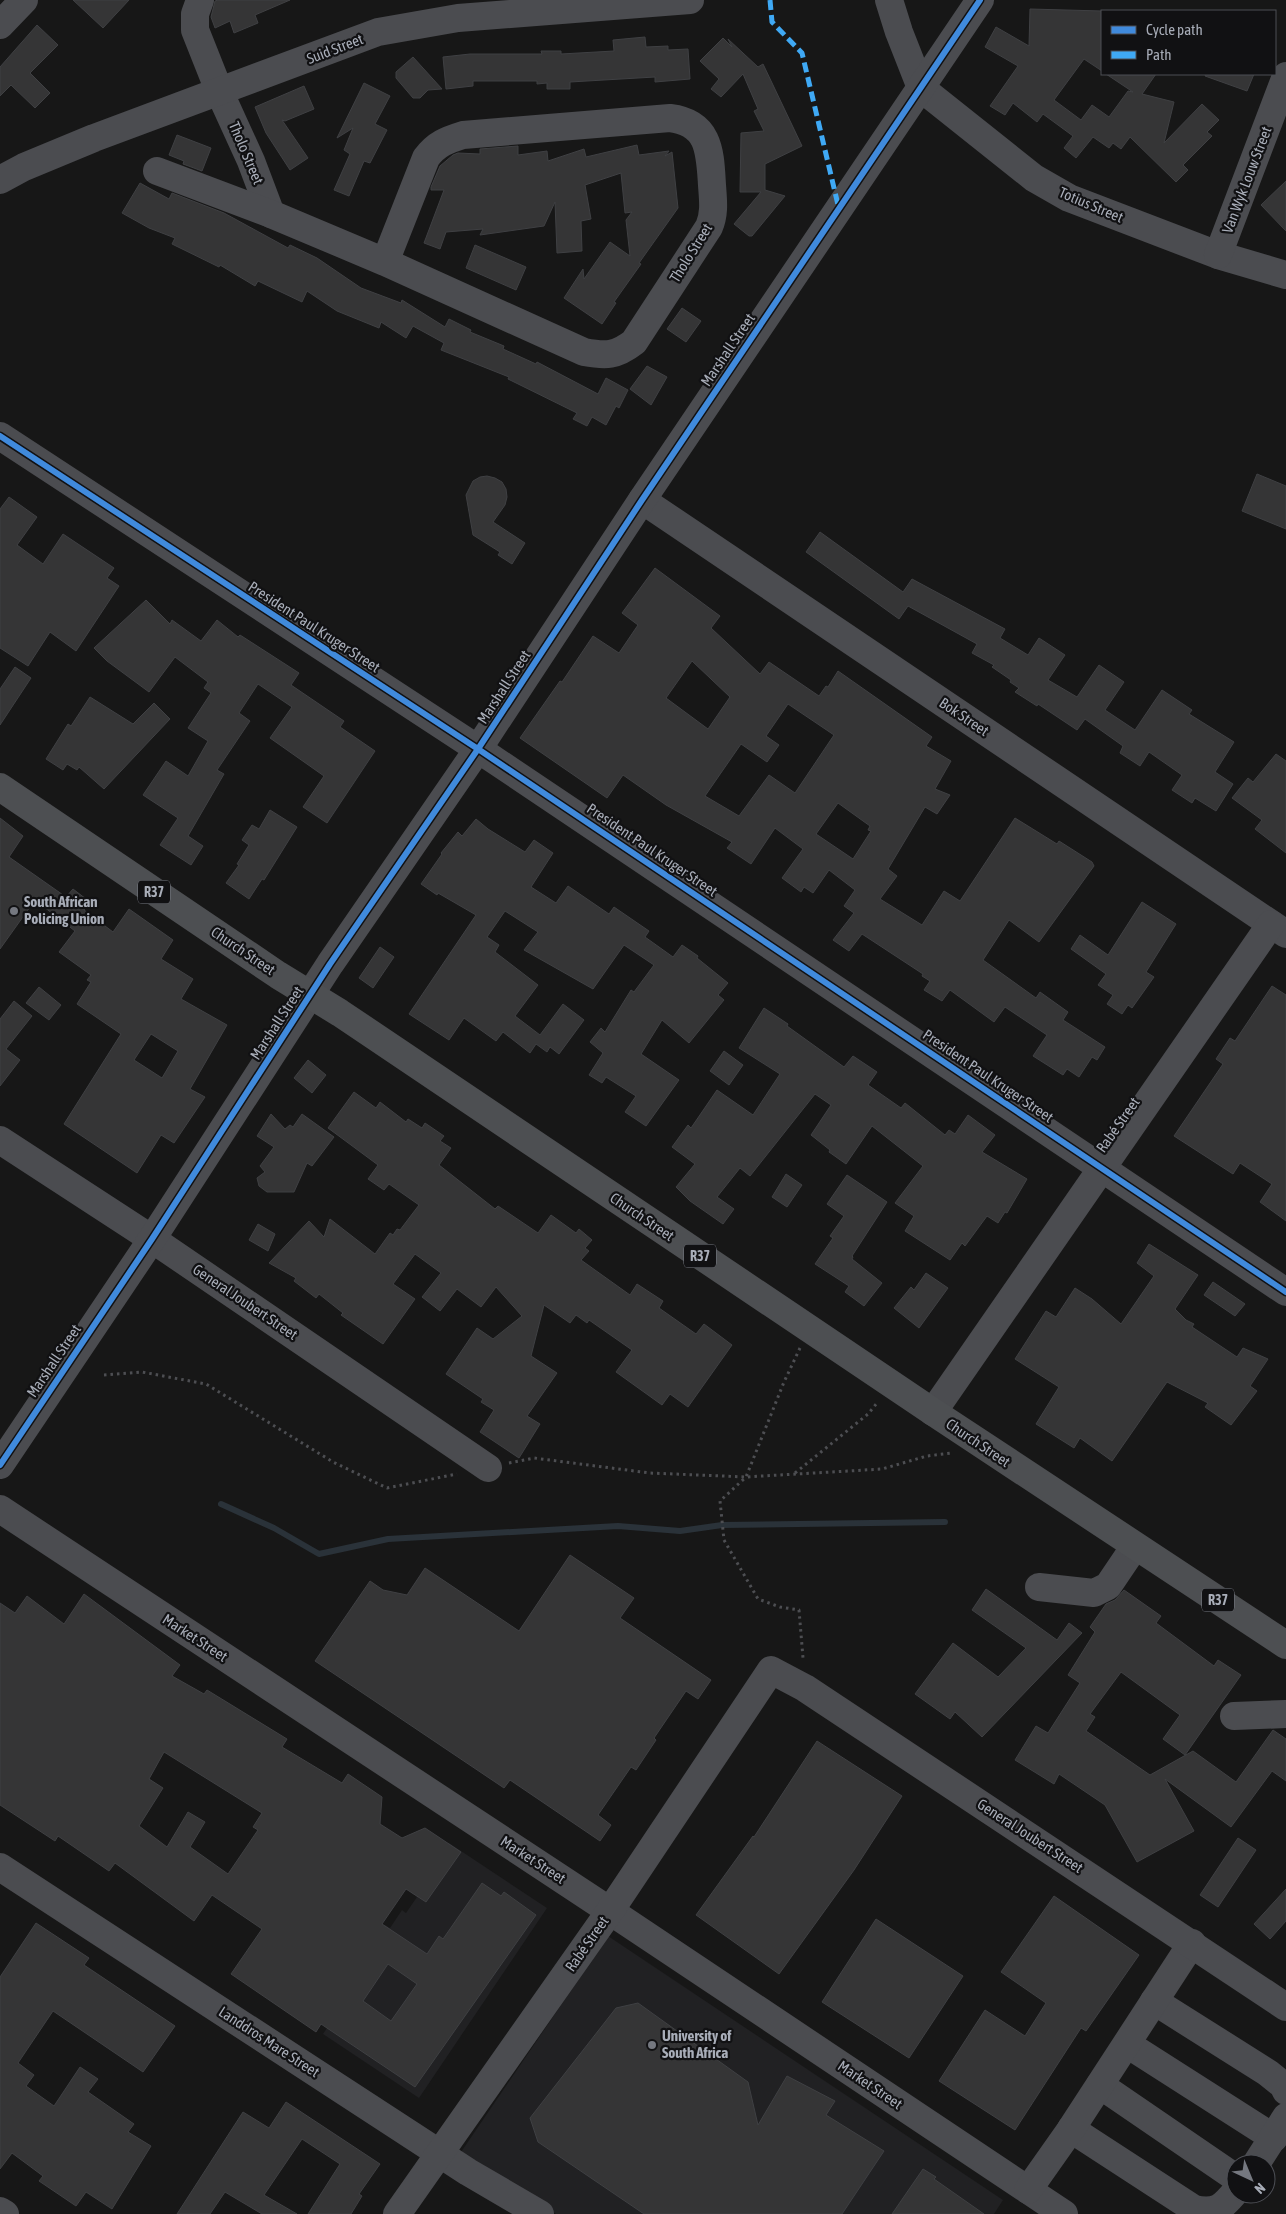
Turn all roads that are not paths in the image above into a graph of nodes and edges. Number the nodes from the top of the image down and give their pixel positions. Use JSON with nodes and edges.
{"nodes":[{"id":1,"x":24,"y":0,"type":"edge"},
{"id":2,"x":200,"y":0,"type":"edge"},
{"id":3,"x":690,"y":0,"type":"edge"},
{"id":4,"x":889,"y":0,"type":"edge"},
{"id":5,"x":980,"y":0,"type":"edge"},
{"id":6,"x":0,"y":25,"type":"edge"},
{"id":7,"x":1286,"y":76,"type":"edge"},
{"id":8,"x":921,"y":88,"type":"junction"},
{"id":9,"x":220,"y":93,"type":"junction"},
{"id":10,"x":157,"y":171,"type":"dead end"},
{"id":11,"x":0,"y":180,"type":"edge"},
{"id":12,"x":271,"y":214,"type":"junction"},
{"id":13,"x":1218,"y":255,"type":"junction"},
{"id":14,"x":385,"y":262,"type":"junction"},
{"id":15,"x":1286,"y":275,"type":"edge"},
{"id":16,"x":0,"y":436,"type":"edge"},
{"id":17,"x":642,"y":500,"type":"junction"},
{"id":18,"x":478,"y":749,"type":"junction"},
{"id":19,"x":0,"y":787,"type":"edge"},
{"id":20,"x":1279,"y":929,"type":"edge"},
{"id":21,"x":310,"y":995,"type":"junction"},
{"id":22,"x":0,"y":1140,"type":"edge"},
{"id":23,"x":1103,"y":1168,"type":"junction"},
{"id":24,"x":152,"y":1239,"type":"junction"},
{"id":25,"x":1286,"y":1292,"type":"edge"},
{"id":26,"x":933,"y":1412,"type":"junction"},
{"id":27,"x":0,"y":1465,"type":"edge"},
{"id":28,"x":488,"y":1468,"type":"road end"},
{"id":29,"x":0,"y":1509,"type":"edge"},
{"id":30,"x":1143,"y":1551,"type":"junction"},
{"id":31,"x":1039,"y":1587,"type":"dead end"},
{"id":32,"x":1286,"y":1645,"type":"edge"},
{"id":33,"x":770,"y":1670,"type":"joint"},
{"id":34,"x":1286,"y":1714,"type":"edge"},
{"id":35,"x":1234,"y":1716,"type":"dead end"},
{"id":36,"x":0,"y":1866,"type":"edge"},
{"id":37,"x":610,"y":1911,"type":"junction"},
{"id":38,"x":1192,"y":1943,"type":"junction"},
{"id":39,"x":1154,"y":2001,"type":"junction"},
{"id":40,"x":1286,"y":2007,"type":"edge"},
{"id":41,"x":1127,"y":2044,"type":"junction"},
{"id":42,"x":1100,"y":2086,"type":"junction"},
{"id":43,"x":1286,"y":2091,"type":"edge"},
{"id":44,"x":1280,"y":2127,"type":"edge"},
{"id":45,"x":1071,"y":2129,"type":"junction"},
{"id":46,"x":440,"y":2154,"type":"junction"},
{"id":47,"x":1262,"y":2154,"type":"edge"},
{"id":48,"x":1226,"y":2171,"type":"edge"},
{"id":49,"x":1028,"y":2190,"type":"junction"},
{"id":50,"x":1226,"y":2203,"type":"edge"},
{"id":51,"x":0,"y":2211,"type":"edge"},
{"id":52,"x":4,"y":2214,"type":"edge"},
{"id":53,"x":397,"y":2214,"type":"edge"},
{"id":54,"x":540,"y":2214,"type":"edge"},
{"id":55,"x":1064,"y":2214,"type":"edge"}],
"edges":[{"from":1,"to":6,"type":"street"},
{"from":2,"to":9,"type":"street","name":"Tholo Street"},
{"from":3,"to":9,"type":"street","name":"Suid Street"},
{"from":4,"to":8,"type":"street"},
{"from":5,"to":8,"type":"street","name":"Marshall Street"},
{"from":7,"to":13,"type":"street","name":"Van Wyk Louw Street"},
{"from":8,"to":13,"type":"street","name":"Totius Street"},
{"from":8,"to":17,"type":"street","name":"Marshall Street"},
{"from":9,"to":11,"type":"street","name":"Suid Street"},
{"from":9,"to":12,"type":"street","name":"Tholo Street"},
{"from":10,"to":12,"type":"street","name":"Tholo Street"},
{"from":12,"to":14,"type":"street","name":"Tholo Street"},
{"from":13,"to":15,"type":"street","name":"Totius Street"},
{"from":14,"to":14,"type":"street","name":"Tholo Street"},
{"from":16,"to":18,"type":"street","name":"President Paul Kruger Street"},
{"from":17,"to":18,"type":"street","name":"Marshall Street"},
{"from":17,"to":20,"type":"street","name":"Bok Street"},
{"from":18,"to":21,"type":"street","name":"Marshall Street"},
{"from":18,"to":23,"type":"street","name":"President Paul Kruger Street"},
{"from":19,"to":21,"type":"main road","name":"Church Street","number":"R37"},
{"from":20,"to":23,"type":"street","name":"Rabé Street"},
{"from":21,"to":24,"type":"street","name":"Marshall Street"},
{"from":21,"to":26,"type":"main road","name":"Church Street","number":"R37"},
{"from":22,"to":24,"type":"street","name":"General Joubert Street"},
{"from":23,"to":25,"type":"street","name":"President Paul Kruger Street"},
{"from":23,"to":26,"type":"street","name":"Rabé Street"},
{"from":24,"to":27,"type":"street","name":"Marshall Street"},
{"from":24,"to":28,"type":"street","name":"General Joubert Street"},
{"from":26,"to":30,"type":"main road","name":"Church Street","number":"R37"},
{"from":29,"to":37,"type":"street","name":"Market Street"},
{"from":30,"to":31,"type":"street"},
{"from":30,"to":32,"type":"main road","name":"Church Street","number":"R37"},
{"from":33,"to":37,"type":"street","name":"Rabé Street"},
{"from":33,"to":38,"type":"street","name":"General Joubert Street"},
{"from":34,"to":35,"type":"street"},
{"from":36,"to":46,"type":"street","name":"Landdros Mare Street"},
{"from":37,"to":46,"type":"street","name":"Rabé Street"},
{"from":37,"to":49,"type":"street","name":"Market Street"},
{"from":38,"to":39,"type":"street"},
{"from":38,"to":40,"type":"street","name":"General Joubert Street"},
{"from":39,"to":41,"type":"street"},
{"from":39,"to":43,"type":"street"},
{"from":41,"to":42,"type":"street"},
{"from":41,"to":44,"type":"street"},
{"from":42,"to":45,"type":"street"},
{"from":42,"to":48,"type":"street"},
{"from":44,"to":47,"type":"street"},
{"from":45,"to":49,"type":"street"},
{"from":45,"to":50,"type":"street"},
{"from":46,"to":53,"type":"street","name":"Rabé Street"},
{"from":46,"to":54,"type":"street","name":"Landdros Mare Street"},
{"from":49,"to":55,"type":"street","name":"Market Street"},
{"from":51,"to":52,"type":"street"}]}
